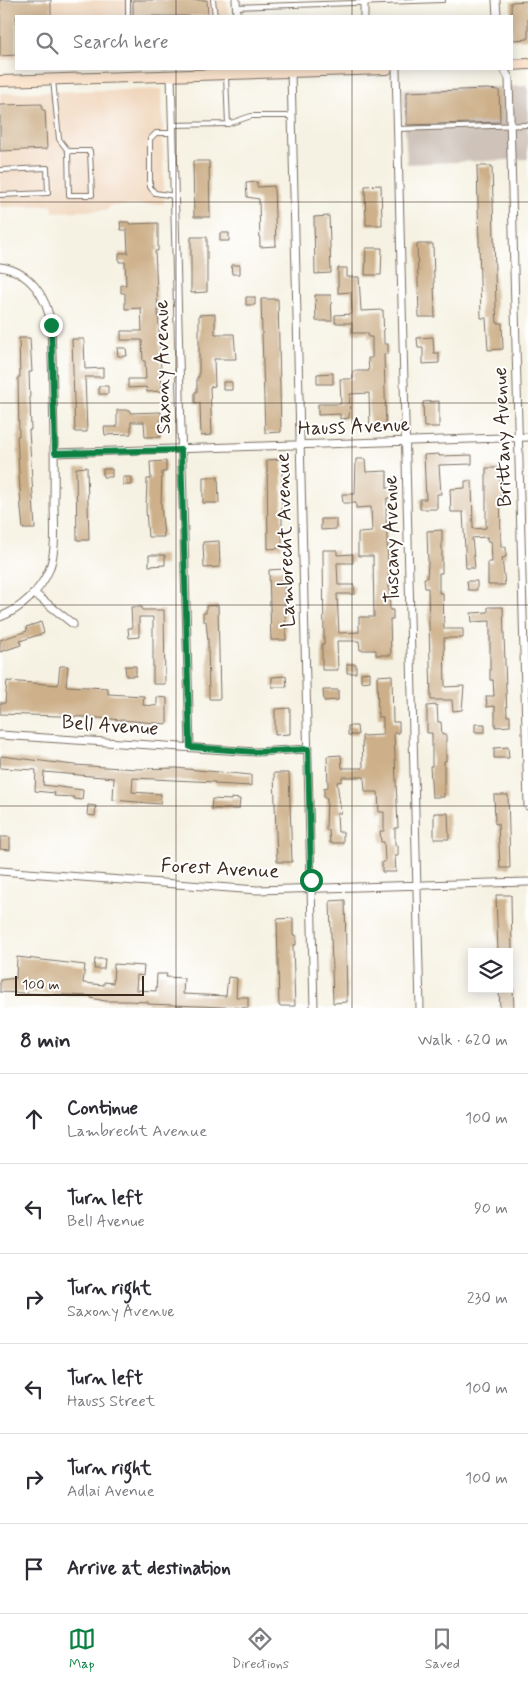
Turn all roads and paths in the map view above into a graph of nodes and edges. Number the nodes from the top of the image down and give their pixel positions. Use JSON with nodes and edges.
{"nodes":[{"id":1,"x":128,"y":0,"type":"edge"},
{"id":2,"x":214,"y":0,"type":"edge"},
{"id":3,"x":443,"y":0,"type":"edge"},
{"id":4,"x":496,"y":0,"type":"edge"},
{"id":5,"x":364,"y":2,"type":"edge"},
{"id":6,"x":236,"y":4,"type":"edge"},
{"id":7,"x":128,"y":15,"type":"edge"},
{"id":8,"x":215,"y":15,"type":"edge"},
{"id":9,"x":364,"y":15,"type":"edge"},
{"id":10,"x":497,"y":15,"type":"edge"},
{"id":11,"x":528,"y":64,"type":"edge"},
{"id":12,"x":513,"y":65,"type":"edge"},
{"id":13,"x":340,"y":70,"type":"edge"},
{"id":14,"x":396,"y":70,"type":"edge"},
{"id":15,"x":505,"y":70,"type":"edge"},
{"id":16,"x":238,"y":71,"type":"edge"},
{"id":17,"x":211,"y":72,"type":"edge"},
{"id":18,"x":291,"y":72,"type":"junction"},
{"id":19,"x":140,"y":73,"type":"edge"},
{"id":20,"x":226,"y":74,"type":"junction"},
{"id":21,"x":171,"y":76,"type":"junction"},
{"id":22,"x":53,"y":80,"type":"junction"},
{"id":23,"x":0,"y":81,"type":"edge"},
{"id":24,"x":292,"y":116,"type":"junction"},
{"id":25,"x":228,"y":124,"type":"junction"},
{"id":26,"x":510,"y":125,"type":"junction"},
{"id":27,"x":528,"y":125,"type":"edge"},
{"id":28,"x":172,"y":129,"type":"junction"},
{"id":29,"x":398,"y":129,"type":"junction"},
{"id":30,"x":68,"y":151,"type":"junction"},
{"id":31,"x":0,"y":170,"type":"edge"},
{"id":32,"x":0,"y":195,"type":"edge"},
{"id":33,"x":175,"y":196,"type":"junction"},
{"id":34,"x":0,"y":267,"type":"edge"},
{"id":35,"x":519,"y":437,"type":"junction"},
{"id":36,"x":528,"y":437,"type":"edge"},
{"id":37,"x":406,"y":442,"type":"junction"},
{"id":38,"x":300,"y":445,"type":"junction"},
{"id":39,"x":181,"y":450,"type":"junction"},
{"id":40,"x":55,"y":453,"type":"junction"},
{"id":41,"x":34,"y":593,"type":"junction"},
{"id":42,"x":0,"y":617,"type":"edge"},
{"id":43,"x":73,"y":624,"type":"dead end"},
{"id":44,"x":0,"y":735,"type":"edge"},
{"id":45,"x":190,"y":747,"type":"junction"},
{"id":46,"x":308,"y":749,"type":"junction"},
{"id":47,"x":528,"y":806,"type":"edge"},
{"id":48,"x":0,"y":871,"type":"edge"},
{"id":49,"x":528,"y":882,"type":"edge"},
{"id":50,"x":416,"y":886,"type":"junction"},
{"id":51,"x":311,"y":890,"type":"junction"},
{"id":52,"x":314,"y":1008,"type":"edge"},
{"id":53,"x":420,"y":1008,"type":"edge"}],
"edges":[{"from":1,"to":7,"type":"lane"},
{"from":2,"to":8,"type":"lane"},
{"from":3,"to":5,"type":"lane"},
{"from":4,"to":10,"type":"street"},
{"from":5,"to":6,"type":"lane"},
{"from":5,"to":9,"type":"street"},
{"from":11,"to":12,"type":"main road"},
{"from":13,"to":18,"type":"main road"},
{"from":14,"to":29,"type":"street","name":"Tuscany Avenue"},
{"from":15,"to":26,"type":"street","name":"Brittany Avenue"},
{"from":16,"to":18,"type":"main road"},
{"from":16,"to":20,"type":"main road"},
{"from":17,"to":20,"type":"main road"},
{"from":17,"to":21,"type":"main road"},
{"from":18,"to":24,"type":"street","name":"Lambrecht Avenue"},
{"from":19,"to":21,"type":"main road"},
{"from":19,"to":22,"type":"main road"},
{"from":20,"to":25,"type":"lane"},
{"from":21,"to":28,"type":"street","name":"Saxony Avenue"},
{"from":22,"to":23,"type":"main road"},
{"from":22,"to":30,"type":"lane"},
{"from":24,"to":25,"type":"lane"},
{"from":24,"to":38,"type":"street","name":"Lambrecht Avenue"},
{"from":25,"to":28,"type":"lane"},
{"from":26,"to":27,"type":"lane"},
{"from":26,"to":29,"type":"lane"},
{"from":26,"to":35,"type":"street","name":"Brittany Avenue"},
{"from":28,"to":33,"type":"street","name":"Saxony Avenue"},
{"from":28,"to":33,"type":"lane"},
{"from":29,"to":37,"type":"street","name":"Tuscany Avenue"},
{"from":30,"to":30,"type":"lane"},
{"from":31,"to":32,"type":"lane"},
{"from":33,"to":39,"type":"street","name":"Saxony Avenue"},
{"from":34,"to":40,"type":"street"},
{"from":35,"to":36,"type":"street","name":"Hauss Avenue"},
{"from":35,"to":37,"type":"street","name":"Hauss Avenue"},
{"from":35,"to":47,"type":"street","name":"Brittany Avenue"},
{"from":37,"to":38,"type":"street","name":"Hauss Avenue"},
{"from":37,"to":50,"type":"street","name":"Tuscany Avenue"},
{"from":38,"to":39,"type":"street","name":"Hauss Avenue"},
{"from":38,"to":46,"type":"street","name":"Lambrecht Avenue"},
{"from":39,"to":40,"type":"street","name":"Hauss Avenue"},
{"from":39,"to":45,"type":"street","name":"Saxony Avenue"},
{"from":40,"to":41,"type":"street"},
{"from":41,"to":42,"type":"street"},
{"from":41,"to":43,"type":"street"},
{"from":44,"to":45,"type":"street","name":"Bell Avenue"},
{"from":45,"to":46,"type":"street","name":"Bell Avenue"},
{"from":46,"to":51,"type":"street","name":"Lambrecht Avenue"},
{"from":48,"to":51,"type":"street","name":"Forest Avenue"},
{"from":49,"to":50,"type":"street","name":"Forest Avenue"},
{"from":50,"to":51,"type":"street","name":"Forest Avenue"},
{"from":50,"to":53,"type":"street","name":"Tuscany Avenue"},
{"from":51,"to":52,"type":"street","name":"Lambrecht Avenue"}]}
